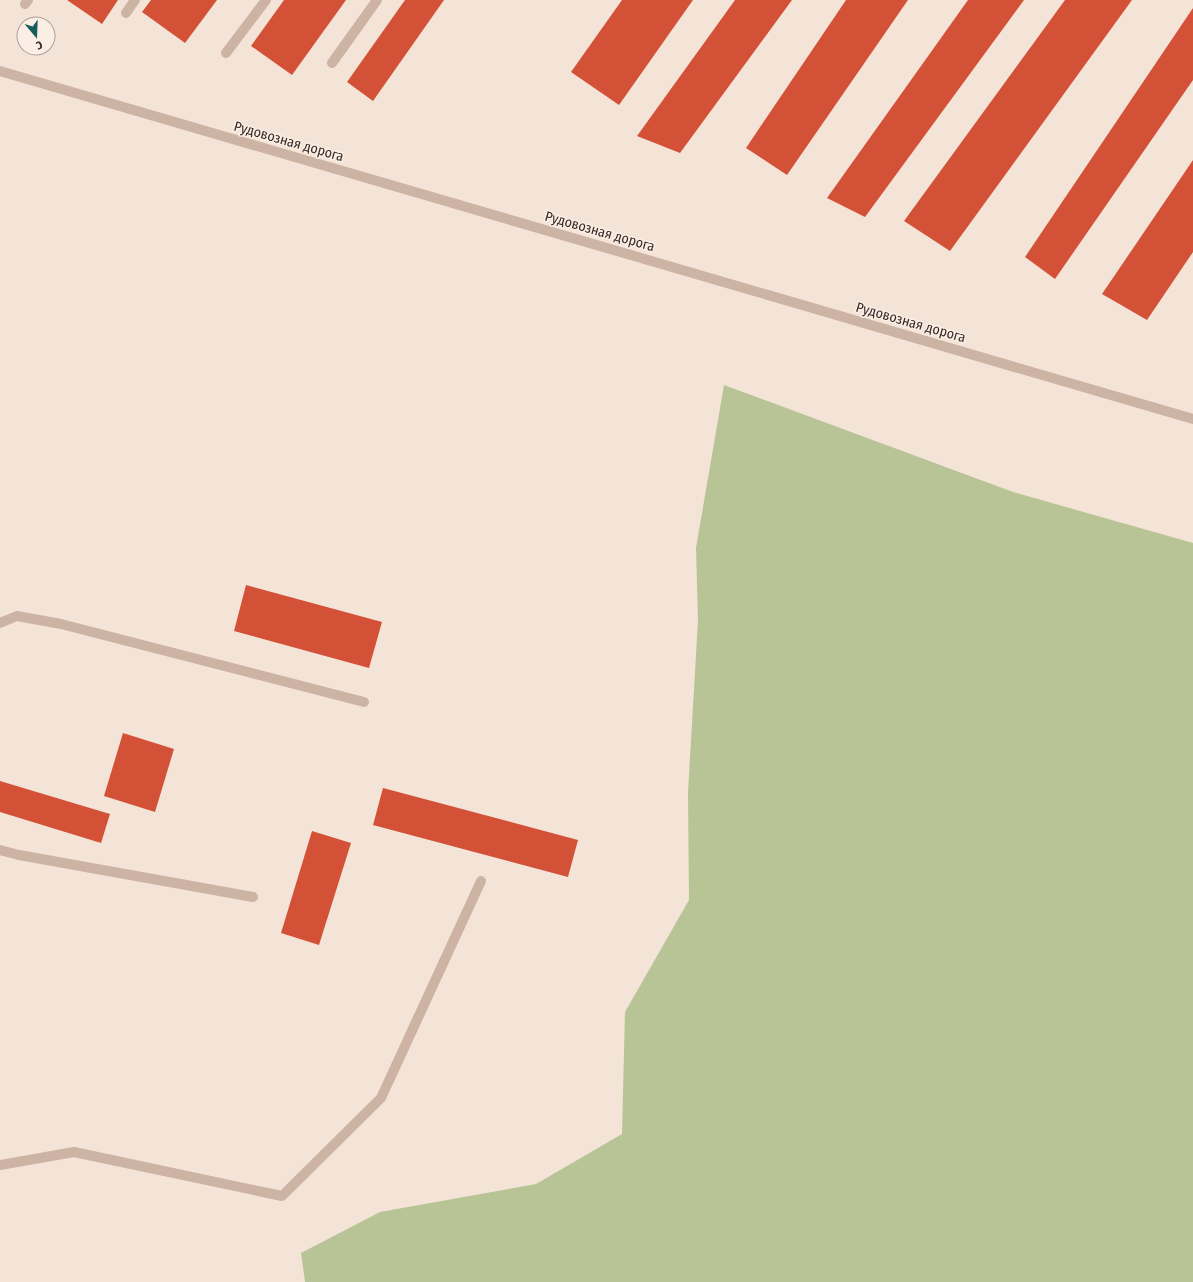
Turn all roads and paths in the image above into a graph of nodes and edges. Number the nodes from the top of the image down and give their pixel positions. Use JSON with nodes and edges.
{"nodes":[{"id":1,"x":135,"y":0,"type":"edge"},
{"id":2,"x":266,"y":0,"type":"edge"},
{"id":3,"x":377,"y":0,"type":"edge"},
{"id":4,"x":126,"y":13,"type":"dead end"},
{"id":5,"x":226,"y":54,"type":"dead end"},
{"id":6,"x":332,"y":63,"type":"dead end"},
{"id":7,"x":0,"y":70,"type":"edge"},
{"id":8,"x":1193,"y":419,"type":"edge"},
{"id":9,"x":0,"y":623,"type":"edge"},
{"id":10,"x":364,"y":702,"type":"dead end"},
{"id":11,"x":0,"y":850,"type":"edge"},
{"id":12,"x":481,"y":880,"type":"dead end"},
{"id":13,"x":253,"y":897,"type":"dead end"},
{"id":14,"x":0,"y":1165,"type":"edge"}],
"edges":[{"from":1,"to":4,"type":"street"},
{"from":2,"to":5,"type":"street"},
{"from":3,"to":6,"type":"street"},
{"from":7,"to":8,"type":"street","name":"Рудовозная дорога"},
{"from":9,"to":10,"type":"street"},
{"from":11,"to":13,"type":"street"},
{"from":12,"to":14,"type":"street"}]}
